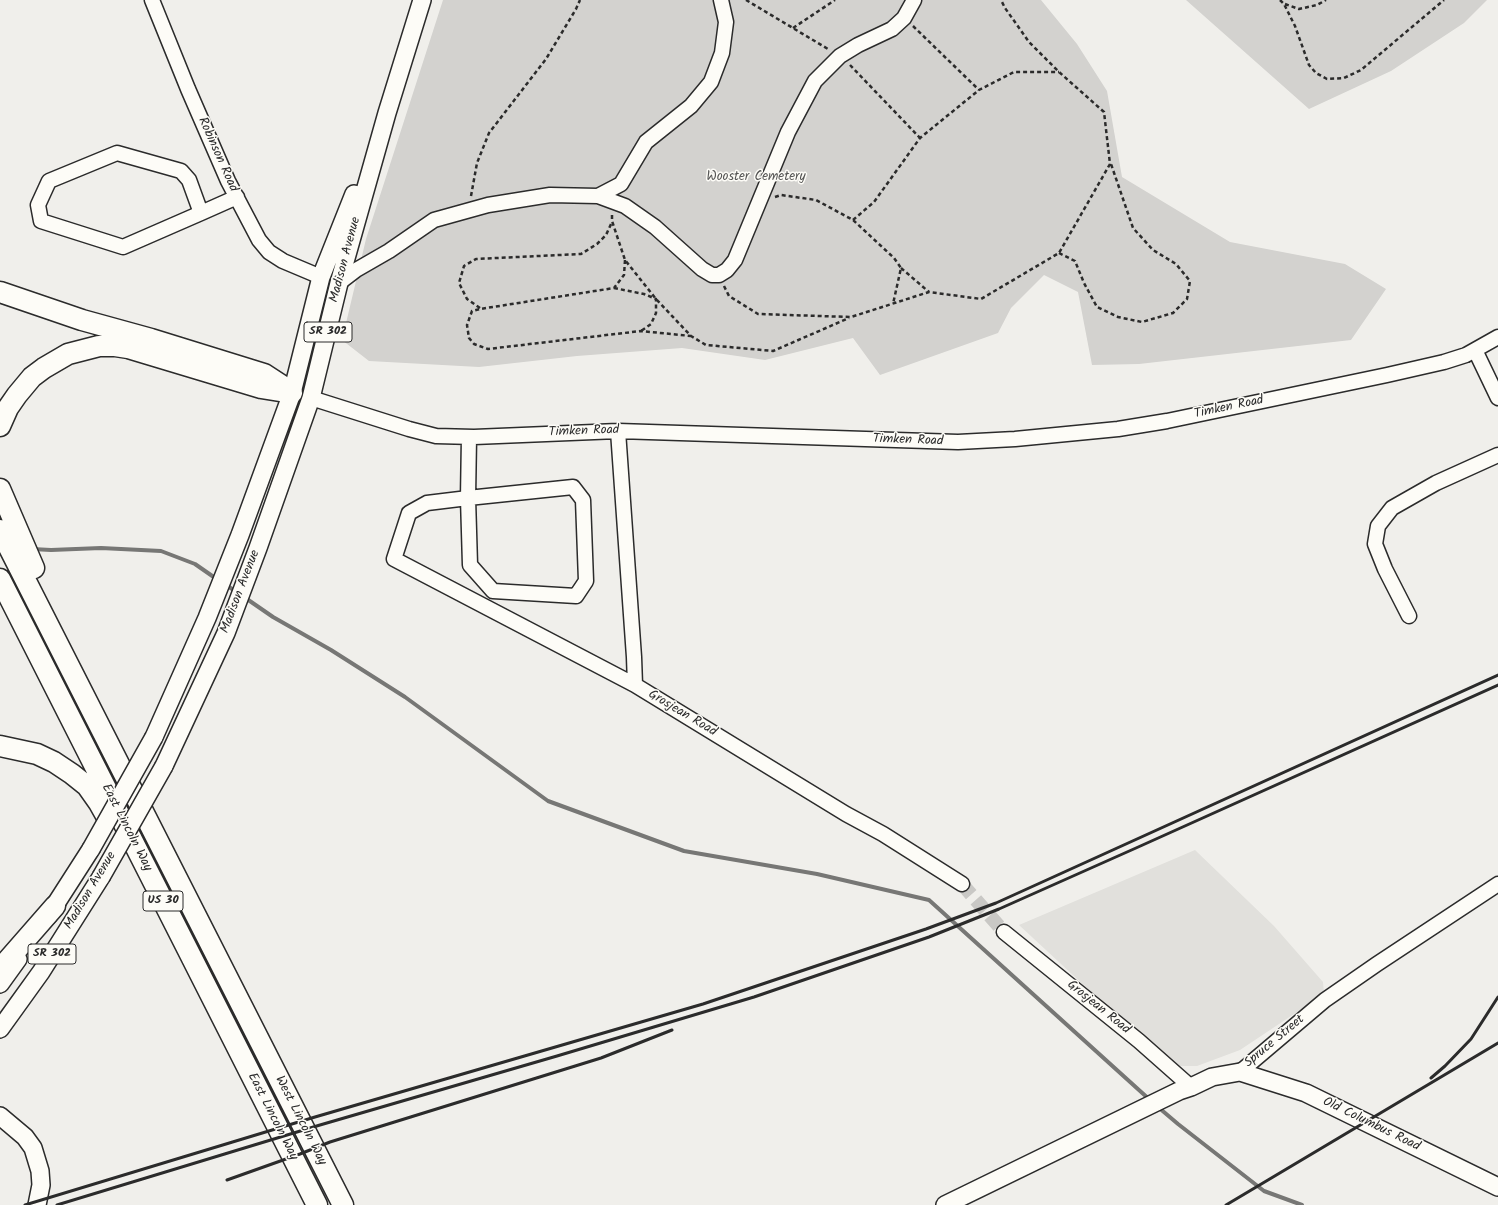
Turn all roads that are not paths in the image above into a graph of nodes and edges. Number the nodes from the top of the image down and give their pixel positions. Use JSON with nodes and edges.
{"nodes":[{"id":1,"x":152,"y":0,"type":"edge"},
{"id":2,"x":422,"y":0,"type":"edge"},
{"id":3,"x":721,"y":0,"type":"edge"},
{"id":4,"x":914,"y":0,"type":"edge"},
{"id":5,"x":387,"y":113,"type":"junction"},
{"id":6,"x":621,"y":184,"type":"junction"},
{"id":7,"x":237,"y":198,"type":"junction"},
{"id":8,"x":604,"y":198,"type":"junction"},
{"id":9,"x":625,"y":206,"type":"junction"},
{"id":10,"x":201,"y":213,"type":"junction"},
{"id":11,"x":321,"y":277,"type":"junction"},
{"id":12,"x":339,"y":283,"type":"junction"},
{"id":13,"x":0,"y":292,"type":"edge"},
{"id":14,"x":1498,"y":337,"type":"edge"},
{"id":15,"x":1475,"y":350,"type":"junction"},
{"id":16,"x":302,"y":396,"type":"junction"},
{"id":17,"x":1498,"y":398,"type":"edge"},
{"id":18,"x":0,"y":426,"type":"edge"},
{"id":19,"x":618,"y":431,"type":"junction"},
{"id":20,"x":469,"y":437,"type":"junction"},
{"id":21,"x":1498,"y":455,"type":"edge"},
{"id":22,"x":1,"y":492,"type":"edge"},
{"id":23,"x":468,"y":498,"type":"junction"},
{"id":24,"x":0,"y":530,"type":"edge"},
{"id":25,"x":4,"y":587,"type":"edge"},
{"id":26,"x":41,"y":598,"type":"junction"},
{"id":27,"x":1409,"y":616,"type":"dead end"},
{"id":28,"x":634,"y":685,"type":"junction"},
{"id":29,"x":0,"y":746,"type":"edge"},
{"id":30,"x":962,"y":884,"type":"tunnel mouth"},
{"id":31,"x":1498,"y":884,"type":"edge"},
{"id":32,"x":56,"y":906,"type":"junction"},
{"id":33,"x":1004,"y":932,"type":"tunnel mouth"},
{"id":34,"x":0,"y":968,"type":"edge"},
{"id":35,"x":0,"y":984,"type":"edge"},
{"id":36,"x":0,"y":1030,"type":"edge"},
{"id":37,"x":257,"y":1036,"type":"joint"},
{"id":38,"x":1240,"y":1072,"type":"junction"},
{"id":39,"x":1185,"y":1089,"type":"junction"},
{"id":40,"x":0,"y":1116,"type":"edge"},
{"id":41,"x":1498,"y":1187,"type":"edge"},
{"id":42,"x":37,"y":1205,"type":"edge"},
{"id":43,"x":309,"y":1205,"type":"edge"},
{"id":44,"x":317,"y":1205,"type":"edge"},
{"id":45,"x":343,"y":1205,"type":"edge"},
{"id":46,"x":945,"y":1205,"type":"edge"}],
"edges":[{"from":1,"to":7,"type":"street","name":"Robinson Road"},
{"from":2,"to":5,"type":"main road","name":"Madison Avenue","number":"SR 302"},
{"from":3,"to":6,"type":"street"},
{"from":4,"to":9,"type":"street"},
{"from":5,"to":11,"type":"main road","name":"Madison Avenue","number":"SR 302"},
{"from":5,"to":12,"type":"main road","name":"Madison Avenue","number":"SR 302"},
{"from":6,"to":8,"type":"street"},
{"from":6,"to":9,"type":"street"},
{"from":7,"to":10,"type":"street"},
{"from":7,"to":11,"type":"street","name":"Robinson Road"},
{"from":8,"to":9,"type":"street"},
{"from":8,"to":12,"type":"street"},
{"from":10,"to":10,"type":"street"},
{"from":11,"to":16,"type":"main road","name":"Madison Avenue","number":"SR 302"},
{"from":12,"to":16,"type":"main road","name":"Madison Avenue","number":"SR 302"},
{"from":13,"to":16,"type":"highway"},
{"from":14,"to":15,"type":"street","name":"Timken Road"},
{"from":15,"to":17,"type":"street"},
{"from":15,"to":19,"type":"street","name":"Timken Road"},
{"from":16,"to":18,"type":"highway"},
{"from":16,"to":20,"type":"street","name":"Timken Road"},
{"from":16,"to":32,"type":"main road","name":"Madison Avenue","number":"SR 302","bridge":true},
{"from":16,"to":36,"type":"main road","name":"Madison Avenue","number":"SR 302","bridge":true},
{"from":19,"to":20,"type":"street","name":"Timken Road"},
{"from":19,"to":28,"type":"street"},
{"from":20,"to":23,"type":"street"},
{"from":21,"to":27,"type":"street"},
{"from":22,"to":26,"type":"highway"},
{"from":23,"to":23,"type":"street"},
{"from":23,"to":28,"type":"street","name":"Grosjean Road"},
{"from":24,"to":26,"type":"highway","name":"East Lincoln Way","number":"US 30"},
{"from":25,"to":44,"type":"highway","name":"East Lincoln Way","number":"US 30"},
{"from":26,"to":37,"type":"highway","name":"East Lincoln Way","number":"US 30"},
{"from":28,"to":30,"type":"street","name":"Grosjean Road"},
{"from":29,"to":43,"type":"highway"},
{"from":31,"to":38,"type":"street","name":"Spruce Street"},
{"from":32,"to":34,"type":"highway"},
{"from":32,"to":35,"type":"main road","name":"Madison Avenue","number":"SR 302"},
{"from":33,"to":39,"type":"street","name":"Grosjean Road"},
{"from":37,"to":45,"type":"highway","name":"West Lincoln Way","number":"US 30"},
{"from":38,"to":39,"type":"main road","name":"Spruce Street"},
{"from":38,"to":41,"type":"main road","name":"Old Columbus Road"},
{"from":39,"to":46,"type":"main road","name":"Spruce Street"},
{"from":40,"to":42,"type":"main road"}]}
